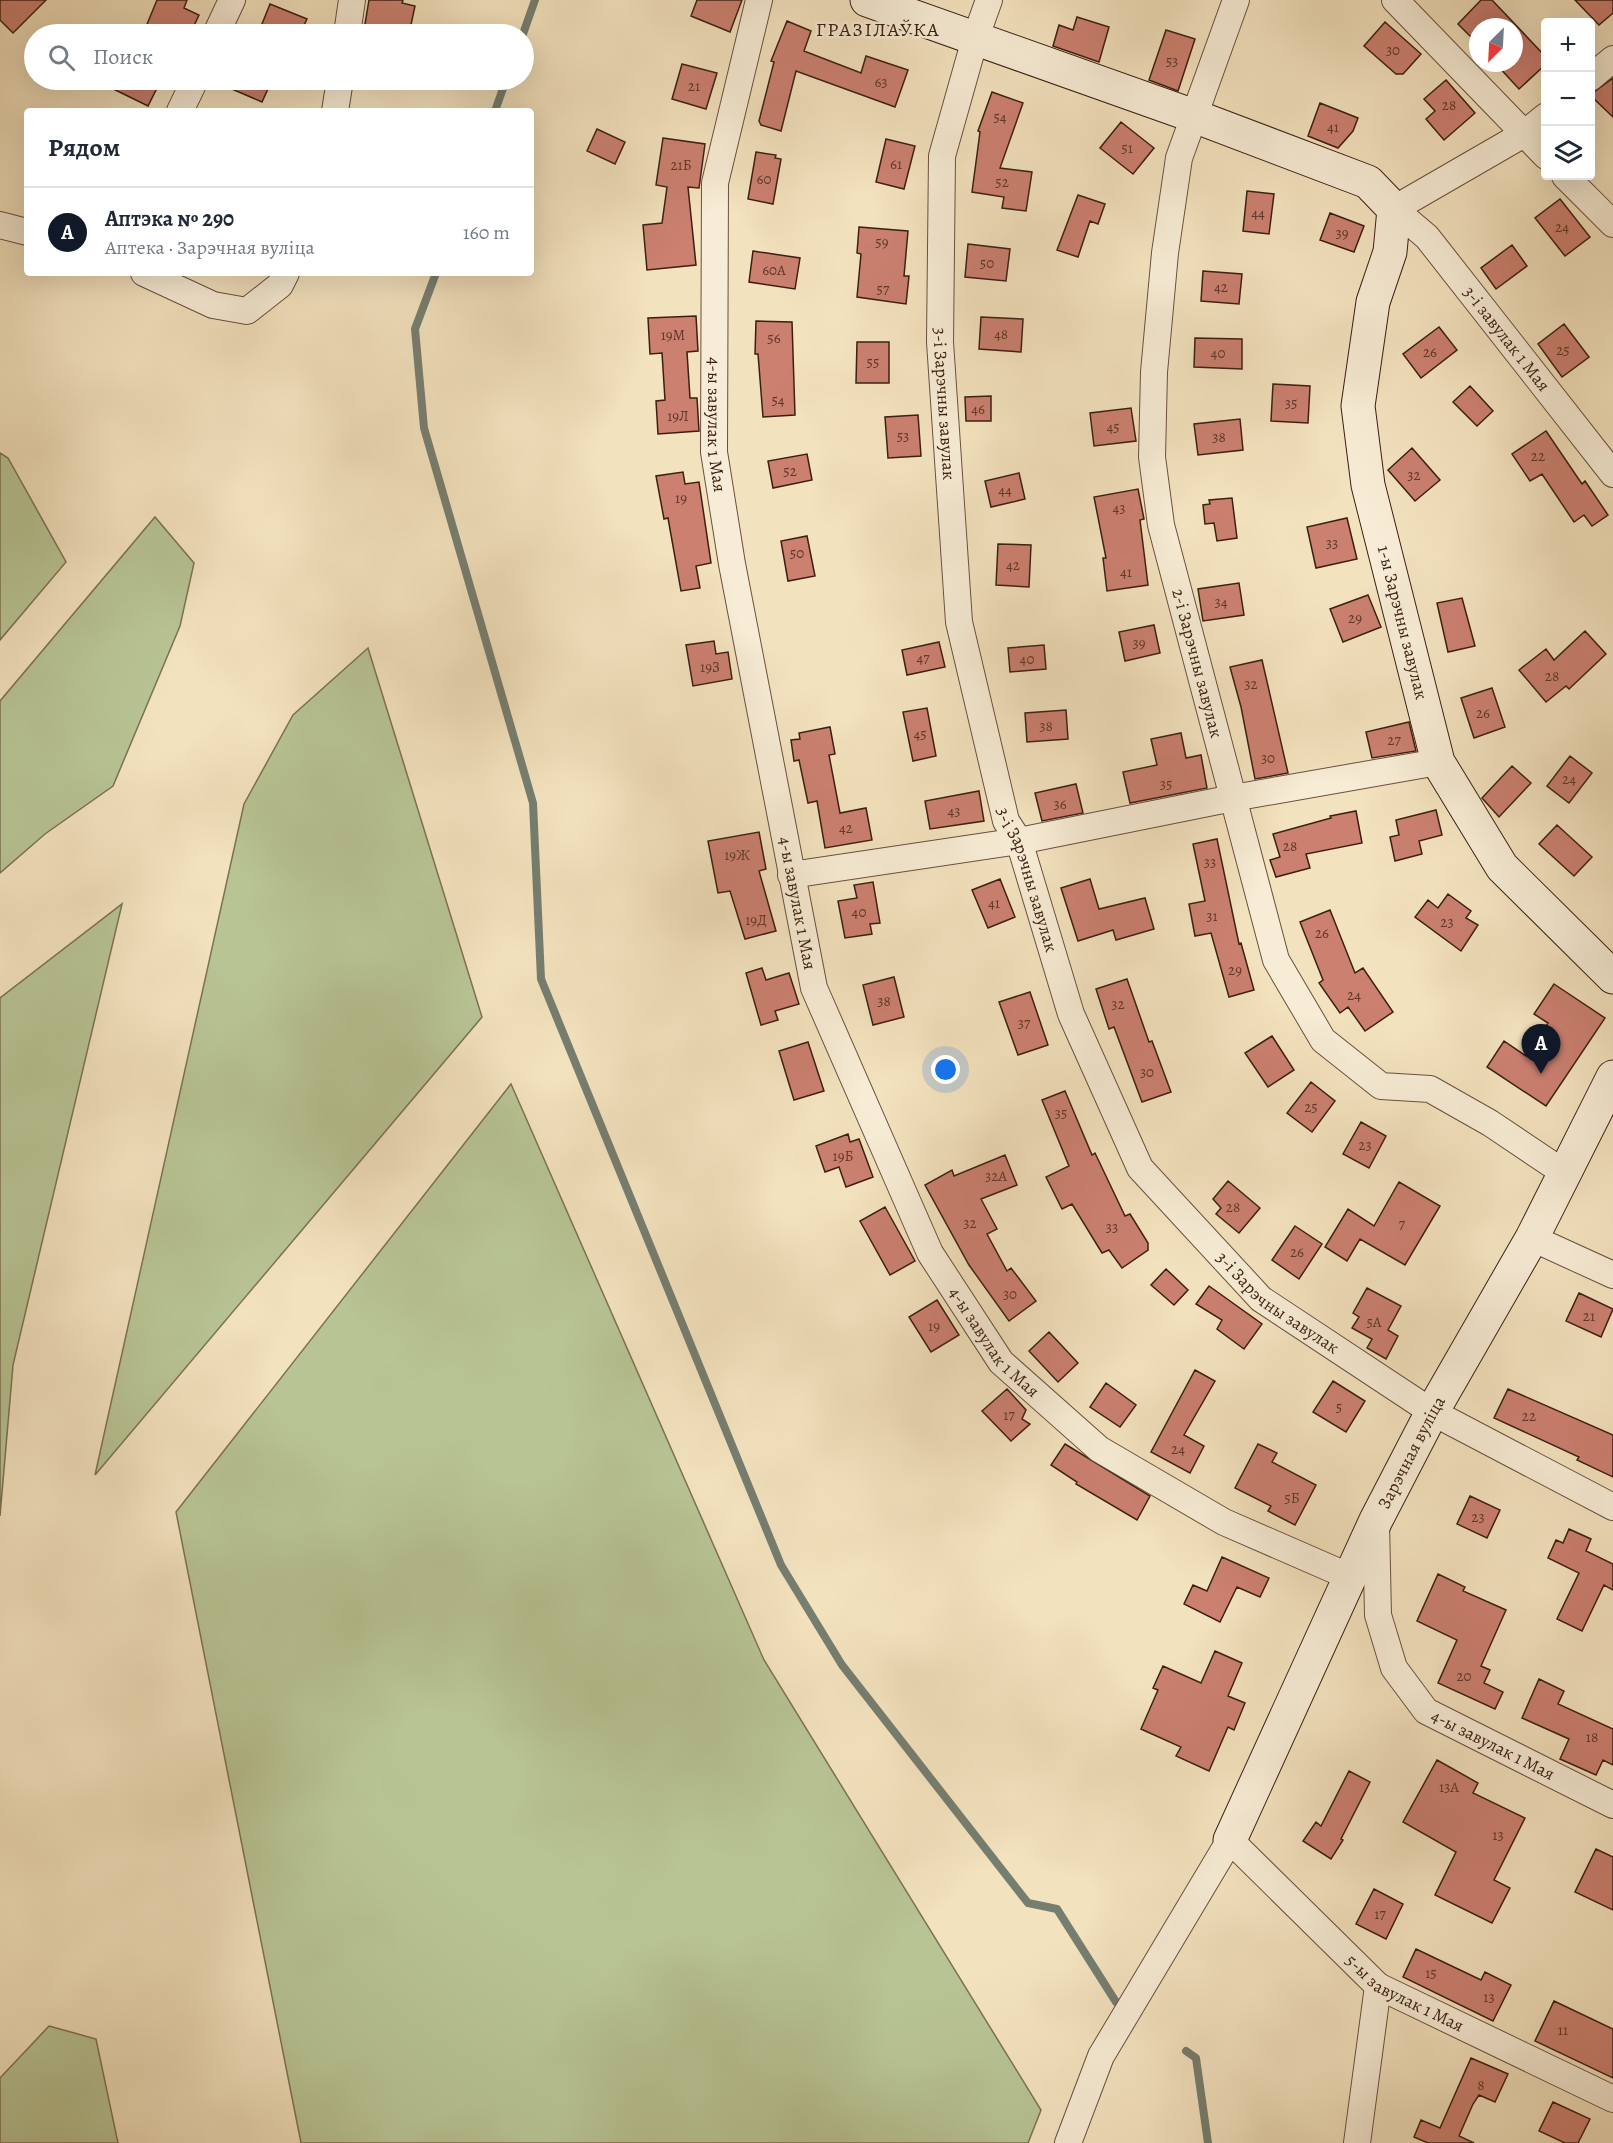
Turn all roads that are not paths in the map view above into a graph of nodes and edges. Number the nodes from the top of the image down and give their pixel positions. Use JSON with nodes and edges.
{"nodes":[{"id":1,"x":232,"y":0,"type":"edge"},
{"id":2,"x":352,"y":0,"type":"edge"},
{"id":3,"x":759,"y":0,"type":"edge"},
{"id":4,"x":867,"y":0,"type":"edge"},
{"id":5,"x":989,"y":0,"type":"edge"},
{"id":6,"x":1236,"y":0,"type":"edge"},
{"id":7,"x":1395,"y":0,"type":"edge"},
{"id":8,"x":221,"y":24,"type":"edge"},
{"id":9,"x":348,"y":24,"type":"edge"},
{"id":10,"x":975,"y":39,"type":"junction"},
{"id":11,"x":1613,"y":59,"type":"edge"},
{"id":12,"x":1595,"y":74,"type":"edge"},
{"id":13,"x":190,"y":90,"type":"edge"},
{"id":14,"x":338,"y":90,"type":"edge"},
{"id":15,"x":181,"y":108,"type":"edge"},
{"id":16,"x":335,"y":108,"type":"edge"},
{"id":17,"x":1194,"y":116,"type":"junction"},
{"id":18,"x":1541,"y":119,"type":"edge"},
{"id":19,"x":1524,"y":134,"type":"junction"},
{"id":20,"x":1541,"y":152,"type":"edge"},
{"id":21,"x":1569,"y":180,"type":"edge"},
{"id":22,"x":1394,"y":209,"type":"junction"},
{"id":23,"x":1613,"y":224,"type":"edge"},
{"id":24,"x":0,"y":225,"type":"edge"},
{"id":25,"x":24,"y":231,"type":"edge"},
{"id":26,"x":150,"y":276,"type":"edge"},
{"id":27,"x":284,"y":276,"type":"edge"},
{"id":28,"x":1613,"y":474,"type":"edge"},
{"id":29,"x":1438,"y":762,"type":"junction"},
{"id":30,"x":1233,"y":798,"type":"junction"},
{"id":31,"x":1019,"y":841,"type":"junction"},
{"id":32,"x":791,"y":875,"type":"junction"},
{"id":33,"x":1613,"y":977,"type":"edge"},
{"id":34,"x":1613,"y":1077,"type":"edge"},
{"id":35,"x":1563,"y":1172,"type":"junction"},
{"id":36,"x":1532,"y":1238,"type":"junction"},
{"id":37,"x":1613,"y":1275,"type":"edge"},
{"id":38,"x":1432,"y":1412,"type":"junction"},
{"id":39,"x":1613,"y":1507,"type":"edge"},
{"id":40,"x":1376,"y":1520,"type":"junction"},
{"id":41,"x":1348,"y":1576,"type":"junction"},
{"id":42,"x":1613,"y":1805,"type":"edge"},
{"id":43,"x":1230,"y":1840,"type":"junction"},
{"id":44,"x":1378,"y":1986,"type":"junction"},
{"id":45,"x":1613,"y":2099,"type":"edge"},
{"id":46,"x":1068,"y":2143,"type":"edge"},
{"id":47,"x":1357,"y":2143,"type":"edge"}],
"edges":[{"from":1,"to":8,"type":"street"},
{"from":2,"to":9,"type":"street"},
{"from":3,"to":32,"type":"street","name":"4-ы завулак 1 Мая"},
{"from":4,"to":10,"type":"street"},
{"from":5,"to":10,"type":"street","name":"3-і Зарэчны завулак"},
{"from":6,"to":17,"type":"street","name":"2-і Зарэчны завулак"},
{"from":7,"to":19,"type":"street"},
{"from":10,"to":17,"type":"street"},
{"from":10,"to":31,"type":"street","name":"3-і Зарэчны завулак"},
{"from":11,"to":12,"type":"street"},
{"from":13,"to":15,"type":"street"},
{"from":14,"to":16,"type":"street"},
{"from":17,"to":22,"type":"street"},
{"from":17,"to":30,"type":"street","name":"2-і Зарэчны завулак"},
{"from":18,"to":19,"type":"street"},
{"from":19,"to":20,"type":"street"},
{"from":19,"to":22,"type":"street"},
{"from":21,"to":23,"type":"street"},
{"from":22,"to":28,"type":"street","name":"3-і завулак 1 Мая"},
{"from":22,"to":29,"type":"street","name":"1-ы Зарэчны завулак"},
{"from":24,"to":25,"type":"street"},
{"from":26,"to":27,"type":"street"},
{"from":29,"to":30,"type":"street"},
{"from":29,"to":33,"type":"street","name":"1-ы Зарэчны завулак"},
{"from":30,"to":31,"type":"street"},
{"from":30,"to":35,"type":"street","name":"2-і Зарэчны завулак"},
{"from":31,"to":32,"type":"street"},
{"from":31,"to":38,"type":"street","name":"3-і Зарэчны завулак"},
{"from":32,"to":41,"type":"street","name":"4-ы завулак 1 Мая"},
{"from":34,"to":35,"type":"street","name":"Зарэчная вуліца"},
{"from":35,"to":36,"type":"street","name":"Зарэчная вуліца"},
{"from":36,"to":37,"type":"street"},
{"from":36,"to":38,"type":"street","name":"Зарэчная вуліца"},
{"from":38,"to":39,"type":"street","name":"3-і Зарэчны завулак"},
{"from":38,"to":40,"type":"street","name":"Зарэчная вуліца"},
{"from":40,"to":41,"type":"street","name":"Зарэчная вуліца"},
{"from":40,"to":42,"type":"street","name":"4-ы завулак 1 Мая"},
{"from":41,"to":43,"type":"street","name":"Зарэчная вуліца"},
{"from":43,"to":44,"type":"street","name":"5-ы завулак 1 Мая"},
{"from":43,"to":46,"type":"street"},
{"from":44,"to":45,"type":"street","name":"5-ы завулак 1 Мая"},
{"from":44,"to":47,"type":"street"}]}
